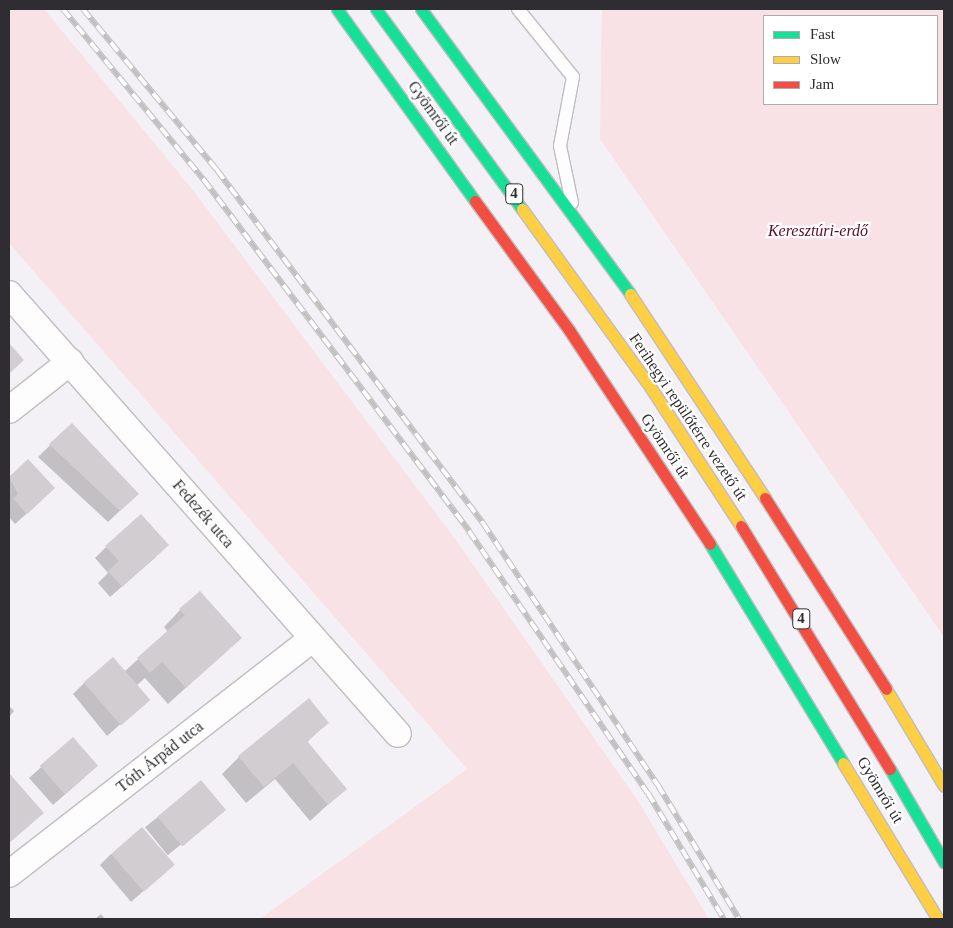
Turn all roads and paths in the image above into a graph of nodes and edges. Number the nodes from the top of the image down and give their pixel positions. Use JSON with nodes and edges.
{"nodes":[{"id":1,"x":337,"y":9,"type":"edge"},
{"id":2,"x":376,"y":9,"type":"edge"},
{"id":3,"x":422,"y":9,"type":"edge"},
{"id":4,"x":518,"y":9,"type":"edge"},
{"id":5,"x":575,"y":218,"type":"junction"},
{"id":6,"x":9,"y":294,"type":"edge"},
{"id":7,"x":70,"y":362,"type":"junction"},
{"id":8,"x":9,"y":410,"type":"edge"},
{"id":9,"x":311,"y":640,"type":"junction"},
{"id":10,"x":398,"y":734,"type":"dead end"},
{"id":11,"x":944,"y":786,"type":"edge"},
{"id":12,"x":944,"y":862,"type":"edge"},
{"id":13,"x":9,"y":874,"type":"edge"},
{"id":14,"x":938,"y":919,"type":"edge"}],
"edges":[{"from":1,"to":14,"type":"street","name":"Gyömrői út"},
{"from":2,"to":12,"type":"street","name":"Ferihegyi repülőtérre vezető út","number":"4"},
{"from":3,"to":5,"type":"street"},
{"from":4,"to":5,"type":"lane"},
{"from":5,"to":11,"type":"street"},
{"from":6,"to":7,"type":"street","name":"Fedezék utca"},
{"from":7,"to":8,"type":"street"},
{"from":7,"to":9,"type":"street","name":"Fedezék utca"},
{"from":9,"to":10,"type":"street","name":"Fedezék utca"},
{"from":9,"to":13,"type":"street","name":"Tóth Árpád utca"}]}
